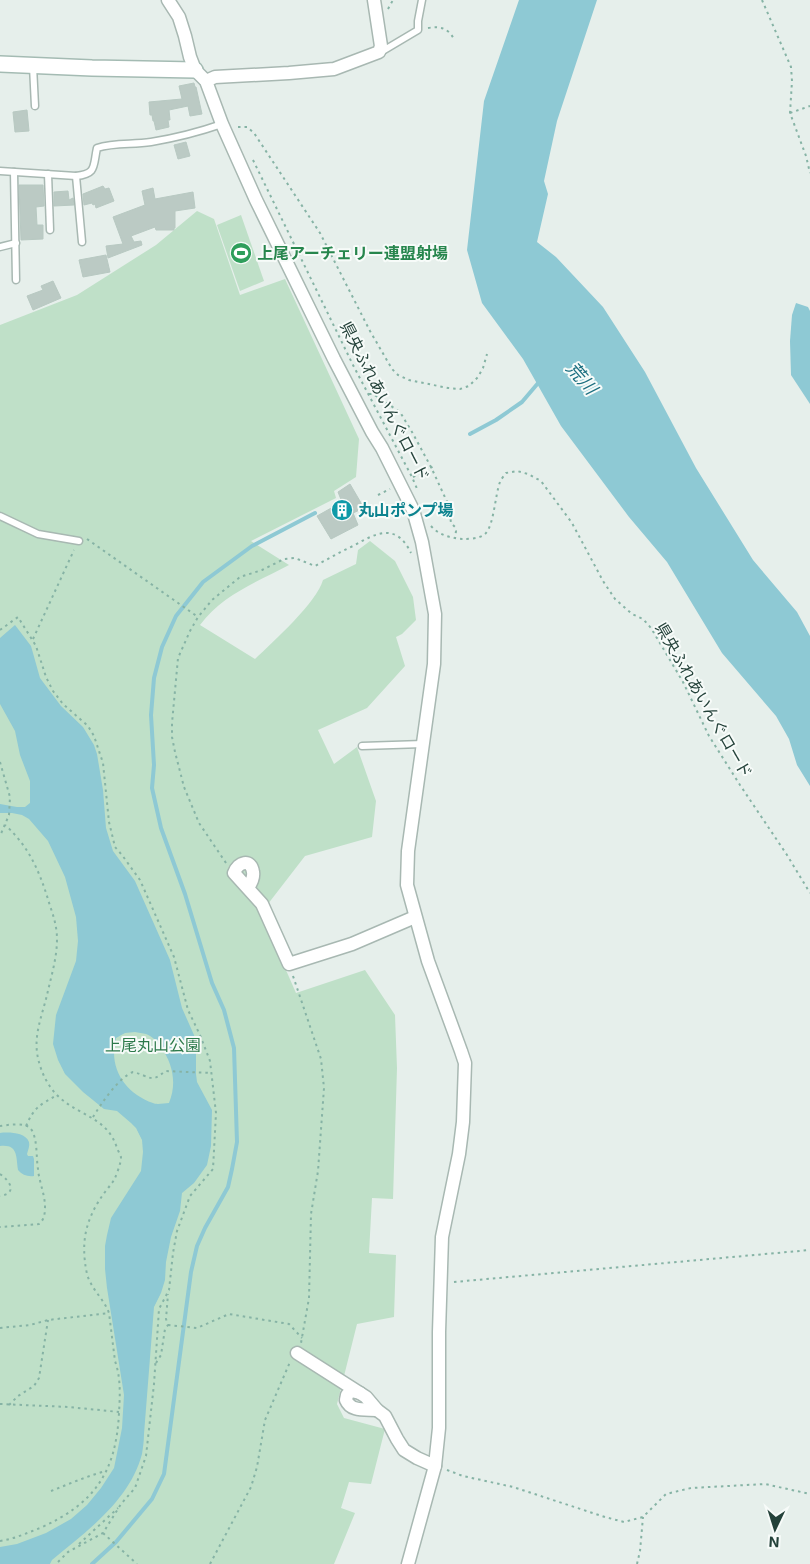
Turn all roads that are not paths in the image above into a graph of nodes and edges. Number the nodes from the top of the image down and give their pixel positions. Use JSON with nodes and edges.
{"nodes":[{"id":1,"x":168,"y":0,"type":"edge"},
{"id":2,"x":374,"y":0,"type":"edge"},
{"id":3,"x":422,"y":0,"type":"edge"},
{"id":4,"x":379,"y":52,"type":"junction"},
{"id":5,"x":0,"y":64,"type":"edge"},
{"id":6,"x":33,"y":65,"type":"junction"},
{"id":7,"x":195,"y":70,"type":"junction"},
{"id":8,"x":206,"y":81,"type":"junction"},
{"id":9,"x":35,"y":106,"type":"dead end"},
{"id":10,"x":224,"y":126,"type":"junction"},
{"id":11,"x":0,"y":171,"type":"edge"},
{"id":12,"x":14,"y":172,"type":"junction"},
{"id":13,"x":48,"y":174,"type":"junction"},
{"id":14,"x":76,"y":176,"type":"junction"},
{"id":15,"x":50,"y":230,"type":"dead end"},
{"id":16,"x":82,"y":242,"type":"dead end"},
{"id":17,"x":16,"y":243,"type":"junction"},
{"id":18,"x":0,"y":246,"type":"edge"},
{"id":19,"x":16,"y":280,"type":"dead end"},
{"id":20,"x":0,"y":516,"type":"edge"},
{"id":21,"x":79,"y":540,"type":"road end"},
{"id":22,"x":422,"y":744,"type":"junction"},
{"id":23,"x":362,"y":746,"type":"dead end"},
{"id":24,"x":248,"y":888,"type":"junction"},
{"id":25,"x":415,"y":917,"type":"junction"},
{"id":26,"x":297,"y":1353,"type":"road end"},
{"id":27,"x":436,"y":1466,"type":"junction"},
{"id":28,"x":408,"y":1564,"type":"edge"}],
"edges":[{"from":1,"to":7,"type":"street"},
{"from":2,"to":4,"type":"street"},
{"from":3,"to":4,"type":"lane"},
{"from":4,"to":8,"type":"street"},
{"from":5,"to":6,"type":"street"},
{"from":6,"to":7,"type":"street"},
{"from":6,"to":9,"type":"lane"},
{"from":7,"to":8,"type":"street"},
{"from":8,"to":10,"type":"street"},
{"from":10,"to":14,"type":"lane"},
{"from":10,"to":22,"type":"street"},
{"from":11,"to":12,"type":"lane"},
{"from":12,"to":13,"type":"lane"},
{"from":12,"to":17,"type":"lane"},
{"from":13,"to":14,"type":"lane"},
{"from":13,"to":15,"type":"lane"},
{"from":14,"to":16,"type":"lane"},
{"from":17,"to":18,"type":"lane"},
{"from":17,"to":19,"type":"lane"},
{"from":20,"to":21,"type":"lane"},
{"from":22,"to":23,"type":"lane"},
{"from":22,"to":25,"type":"street"},
{"from":24,"to":24,"type":"street"},
{"from":24,"to":25,"type":"street"},
{"from":25,"to":27,"type":"street"},
{"from":26,"to":27,"type":"street"},
{"from":27,"to":28,"type":"street"}]}
